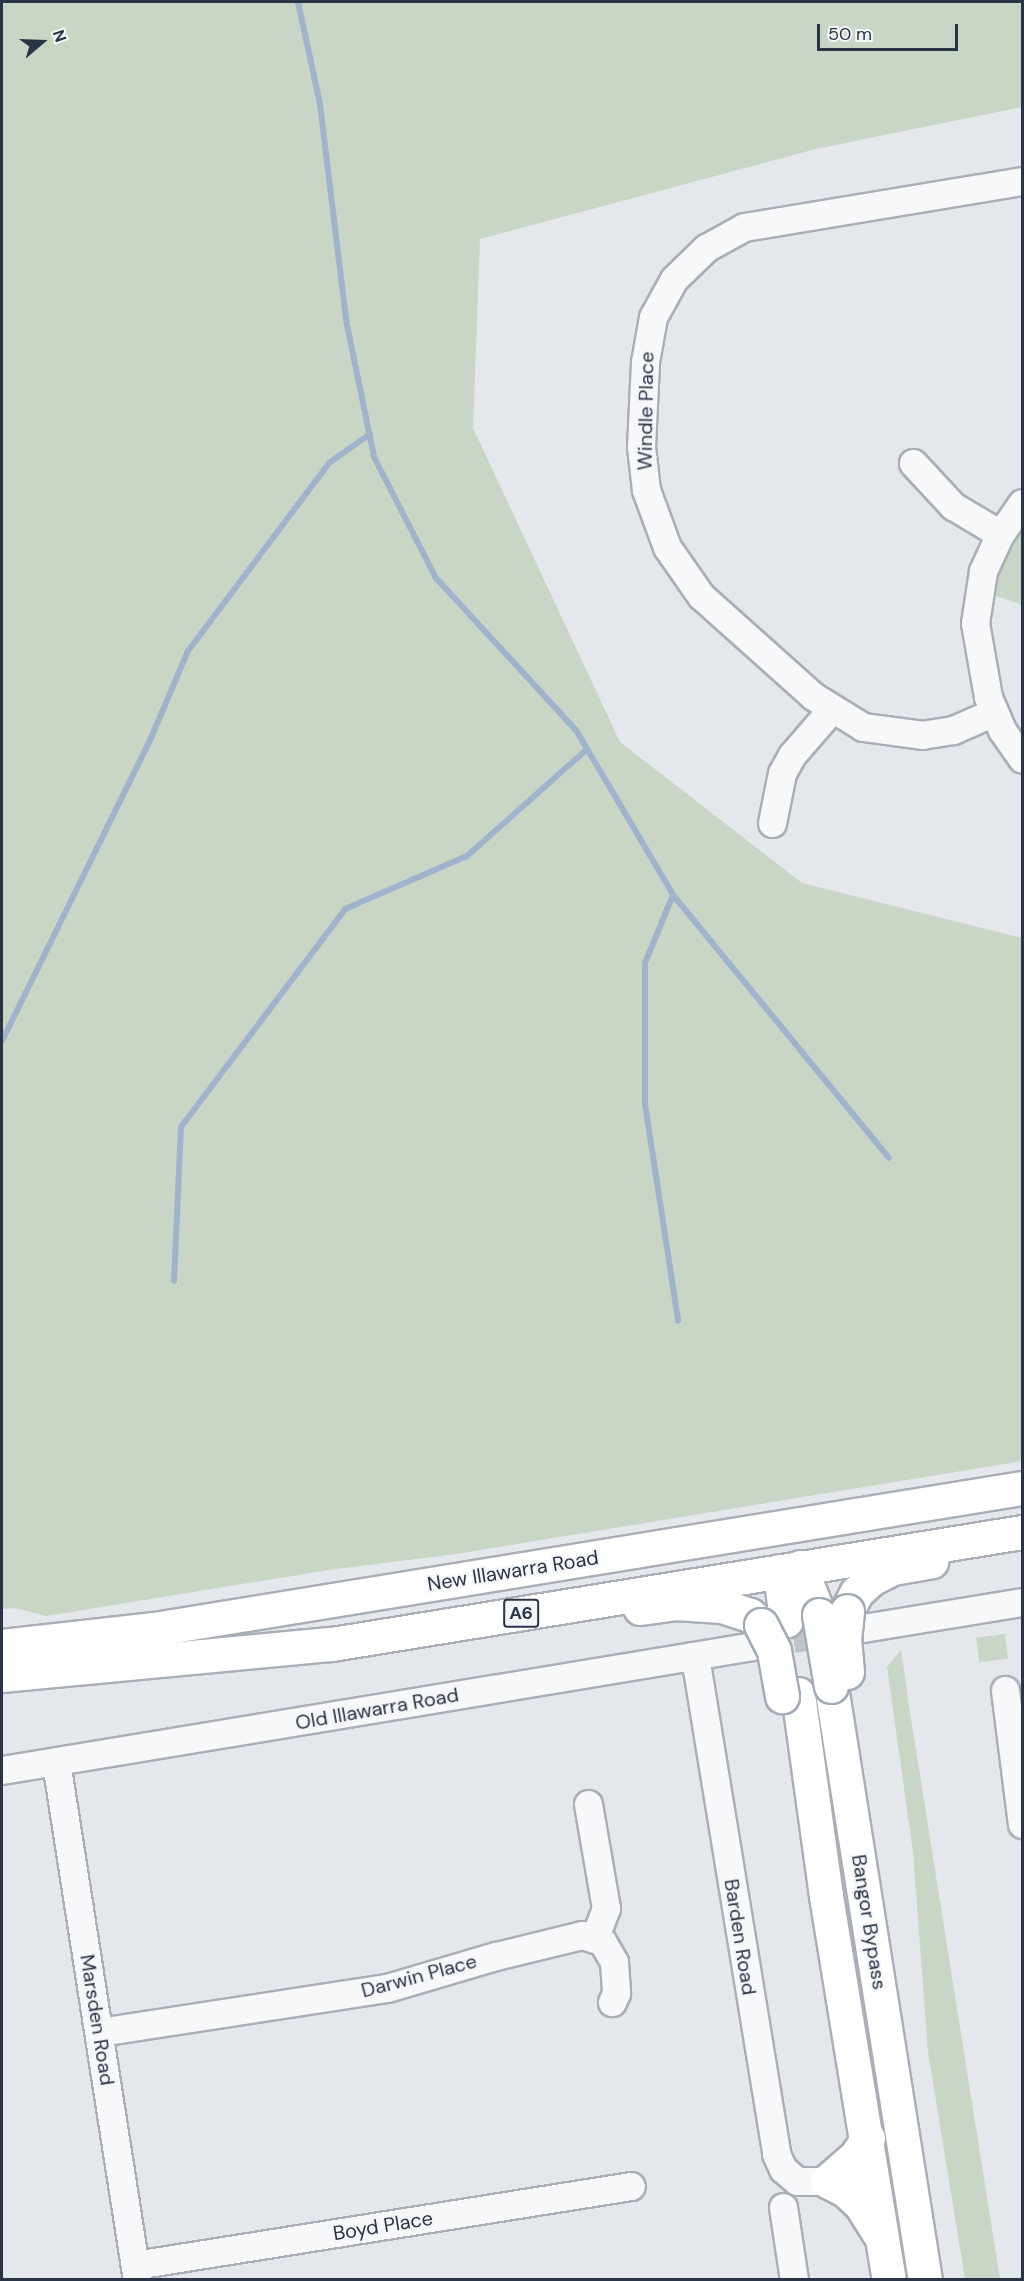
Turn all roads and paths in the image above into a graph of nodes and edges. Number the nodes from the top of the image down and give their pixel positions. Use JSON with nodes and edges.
{"nodes":[{"id":1,"x":1023,"y":181,"type":"edge"},
{"id":2,"x":913,"y":462,"type":"dead end"},
{"id":3,"x":1023,"y":503,"type":"edge"},
{"id":4,"x":1000,"y":534,"type":"junction"},
{"id":5,"x":831,"y":710,"type":"junction"},
{"id":6,"x":994,"y":712,"type":"junction"},
{"id":7,"x":1023,"y":759,"type":"edge"},
{"id":8,"x":772,"y":823,"type":"dead end"},
{"id":9,"x":1023,"y":1488,"type":"edge"},
{"id":10,"x":778,"y":1528,"type":"junction"},
{"id":11,"x":1013,"y":1534,"type":"edge"},
{"id":12,"x":790,"y":1569,"type":"junction"},
{"id":13,"x":1023,"y":1602,"type":"edge"},
{"id":14,"x":579,"y":1604,"type":"junction"},
{"id":15,"x":843,"y":1618,"type":"junction"},
{"id":16,"x":767,"y":1631,"type":"junction"},
{"id":17,"x":2,"y":1646,"type":"edge"},
{"id":18,"x":692,"y":1656,"type":"junction"},
{"id":19,"x":2,"y":1676,"type":"edge"},
{"id":20,"x":1005,"y":1690,"type":"dead end"},
{"id":21,"x":56,"y":1762,"type":"junction"},
{"id":22,"x":2,"y":1770,"type":"edge"},
{"id":23,"x":588,"y":1804,"type":"dead end"},
{"id":24,"x":1023,"y":1824,"type":"edge"},
{"id":25,"x":594,"y":1939,"type":"junction"},
{"id":26,"x":612,"y":2002,"type":"dead end"},
{"id":27,"x":99,"y":2032,"type":"junction"},
{"id":28,"x":868,"y":2138,"type":"junction"},
{"id":29,"x":827,"y":2181,"type":"junction"},
{"id":30,"x":631,"y":2186,"type":"dead end"},
{"id":31,"x":783,"y":2207,"type":"dead end"},
{"id":32,"x":883,"y":2241,"type":"junction"},
{"id":33,"x":136,"y":2272,"type":"edge"},
{"id":34,"x":794,"y":2280,"type":"edge"},
{"id":35,"x":889,"y":2280,"type":"edge"},
{"id":36,"x":926,"y":2280,"type":"edge"}],
"edges":[{"from":1,"to":5,"type":"street","name":"Windle Place"},
{"from":2,"to":4,"type":"street"},
{"from":3,"to":4,"type":"street"},
{"from":4,"to":6,"type":"street"},
{"from":5,"to":6,"type":"street","name":"Windle Place"},
{"from":5,"to":8,"type":"street"},
{"from":6,"to":7,"type":"street"},
{"from":9,"to":10,"type":"main road","name":"New Illawarra Road","number":"A6"},
{"from":10,"to":12,"type":"main road"},
{"from":10,"to":17,"type":"main road","name":"New Illawarra Road","number":"A6"},
{"from":11,"to":12,"type":"main road","number":"A6"},
{"from":11,"to":15,"type":"main road"},
{"from":12,"to":14,"type":"main road","number":"A6"},
{"from":12,"to":15,"type":"main road","name":"Bangor Bypass"},
{"from":12,"to":16,"type":"main road","name":"Bangor Bypass"},
{"from":13,"to":15,"type":"street"},
{"from":14,"to":16,"type":"main road"},
{"from":14,"to":19,"type":"main road","number":"A6"},
{"from":15,"to":36,"type":"main road","name":"Bangor Bypass","bridge":true},
{"from":16,"to":18,"type":"street","name":"Old Illawarra Road"},
{"from":16,"to":28,"type":"main road","name":"Bangor Bypass"},
{"from":18,"to":21,"type":"street","name":"Old Illawarra Road"},
{"from":18,"to":29,"type":"street","name":"Barden Road"},
{"from":20,"to":24,"type":"street"},
{"from":21,"to":22,"type":"street","name":"Old Illawarra Road"},
{"from":21,"to":27,"type":"street","name":"Marsden Road"},
{"from":23,"to":25,"type":"street"},
{"from":25,"to":26,"type":"street"},
{"from":25,"to":27,"type":"street","name":"Darwin Place"},
{"from":27,"to":33,"type":"street","name":"Marsden Road"},
{"from":28,"to":29,"type":"main road"},
{"from":28,"to":32,"type":"main road","name":"Bangor Bypass"},
{"from":29,"to":32,"type":"main road"},
{"from":30,"to":33,"type":"street","name":"Boyd Place"},
{"from":31,"to":34,"type":"street"},
{"from":32,"to":35,"type":"main road","name":"Bangor Bypass"}]}
